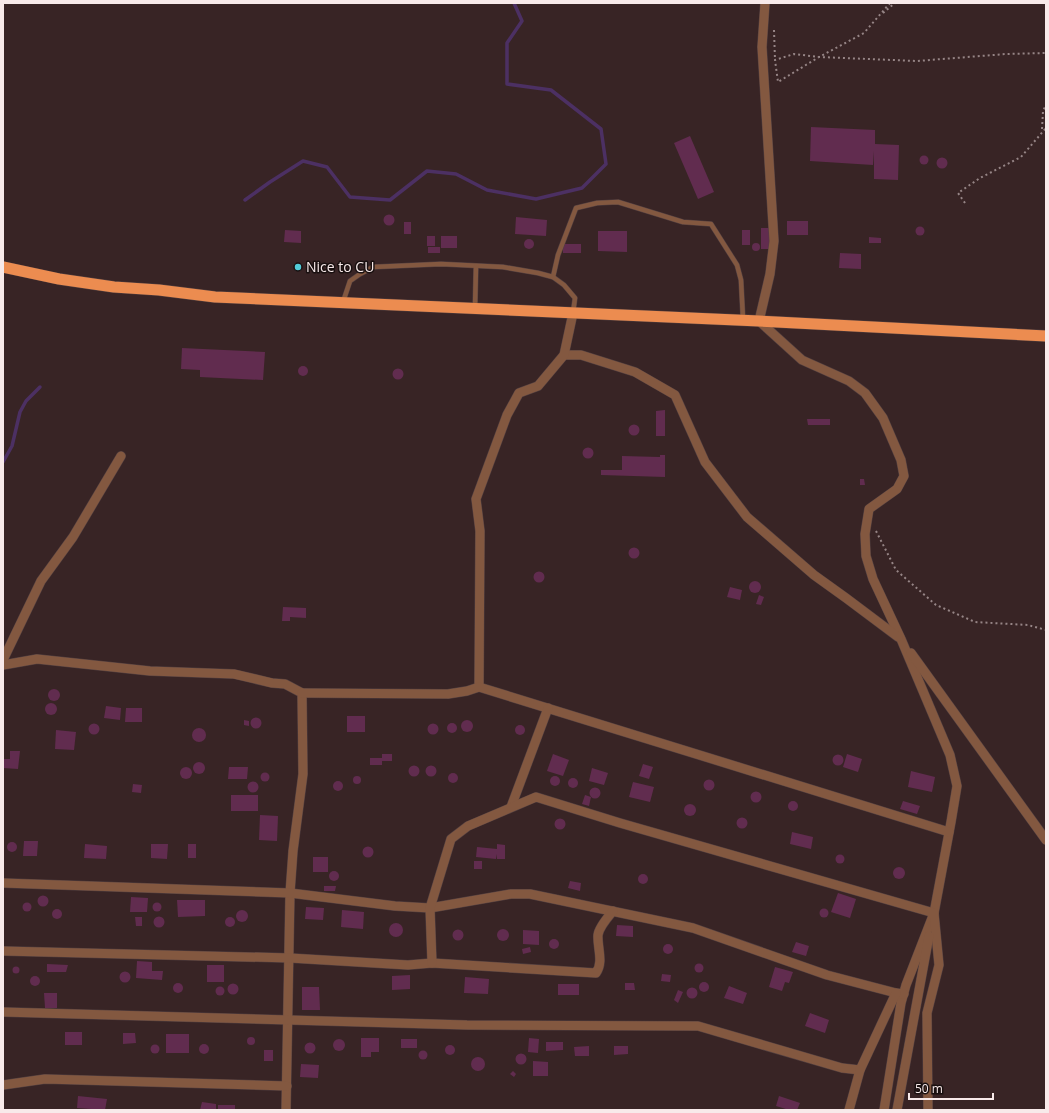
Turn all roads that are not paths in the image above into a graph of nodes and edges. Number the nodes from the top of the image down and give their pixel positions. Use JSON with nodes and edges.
{"nodes":[{"id":1,"x":765,"y":3,"type":"edge"},
{"id":2,"x":476,"y":266,"type":"junction"},
{"id":3,"x":3,"y":267,"type":"edge"},
{"id":4,"x":553,"y":278,"type":"junction"},
{"id":5,"x":343,"y":302,"type":"junction"},
{"id":6,"x":475,"y":308,"type":"junction"},
{"id":7,"x":573,"y":313,"type":"junction"},
{"id":8,"x":743,"y":321,"type":"junction"},
{"id":9,"x":759,"y":321,"type":"junction"},
{"id":10,"x":1046,"y":336,"type":"edge"},
{"id":11,"x":564,"y":355,"type":"junction"},
{"id":12,"x":121,"y":456,"type":"dead end"},
{"id":13,"x":901,"y":639,"type":"junction"},
{"id":14,"x":3,"y":660,"type":"edge"},
{"id":15,"x":3,"y":665,"type":"edge"},
{"id":16,"x":479,"y":687,"type":"junction"},
{"id":17,"x":302,"y":693,"type":"junction"},
{"id":18,"x":548,"y":708,"type":"junction"},
{"id":19,"x":511,"y":807,"type":"junction"},
{"id":20,"x":951,"y":822,"type":"junction"},
{"id":21,"x":949,"y":832,"type":"junction"},
{"id":22,"x":1046,"y":840,"type":"edge"},
{"id":23,"x":3,"y":883,"type":"edge"},
{"id":24,"x":290,"y":893,"type":"junction"},
{"id":25,"x":430,"y":908,"type":"junction"},
{"id":26,"x":613,"y":911,"type":"junction"},
{"id":27,"x":934,"y":913,"type":"junction"},
{"id":28,"x":3,"y":951,"type":"edge"},
{"id":29,"x":290,"y":958,"type":"junction"},
{"id":30,"x":432,"y":963,"type":"junction"},
{"id":31,"x":900,"y":993,"type":"junction"},
{"id":32,"x":3,"y":1012,"type":"edge"},
{"id":33,"x":289,"y":1019,"type":"junction"},
{"id":34,"x":860,"y":1070,"type":"junction"},
{"id":35,"x":3,"y":1085,"type":"edge"},
{"id":36,"x":287,"y":1086,"type":"junction"},
{"id":37,"x":286,"y":1110,"type":"edge"},
{"id":38,"x":849,"y":1110,"type":"edge"},
{"id":39,"x":884,"y":1110,"type":"edge"},
{"id":40,"x":897,"y":1110,"type":"edge"},
{"id":41,"x":928,"y":1110,"type":"edge"}],
"edges":[{"from":1,"to":9,"type":"street"},
{"from":2,"to":4,"type":"lane"},
{"from":2,"to":5,"type":"lane"},
{"from":2,"to":6,"type":"lane"},
{"from":3,"to":5,"type":"highway"},
{"from":4,"to":7,"type":"lane"},
{"from":4,"to":8,"type":"lane"},
{"from":5,"to":6,"type":"highway"},
{"from":6,"to":7,"type":"highway"},
{"from":7,"to":8,"type":"highway"},
{"from":7,"to":11,"type":"street"},
{"from":8,"to":9,"type":"highway"},
{"from":9,"to":10,"type":"highway"},
{"from":9,"to":13,"type":"street"},
{"from":11,"to":13,"type":"street"},
{"from":11,"to":16,"type":"street"},
{"from":12,"to":14,"type":"street"},
{"from":13,"to":20,"type":"street"},
{"from":13,"to":22,"type":"street"},
{"from":15,"to":17,"type":"street"},
{"from":16,"to":17,"type":"street"},
{"from":16,"to":18,"type":"street"},
{"from":17,"to":24,"type":"street"},
{"from":18,"to":19,"type":"street"},
{"from":18,"to":21,"type":"street"},
{"from":19,"to":25,"type":"street"},
{"from":19,"to":27,"type":"street"},
{"from":20,"to":21,"type":"street"},
{"from":20,"to":27,"type":"street"},
{"from":21,"to":27,"type":"street"},
{"from":23,"to":24,"type":"street"},
{"from":24,"to":25,"type":"street"},
{"from":24,"to":29,"type":"street"},
{"from":25,"to":26,"type":"street"},
{"from":25,"to":30,"type":"street"},
{"from":26,"to":30,"type":"street"},
{"from":26,"to":31,"type":"street"},
{"from":27,"to":31,"type":"street"},
{"from":27,"to":40,"type":"street"},
{"from":27,"to":41,"type":"street"},
{"from":28,"to":29,"type":"street"},
{"from":29,"to":30,"type":"street"},
{"from":29,"to":33,"type":"street"},
{"from":31,"to":34,"type":"street"},
{"from":31,"to":39,"type":"street"},
{"from":32,"to":33,"type":"street"},
{"from":33,"to":34,"type":"street"},
{"from":33,"to":36,"type":"street"},
{"from":34,"to":38,"type":"street"},
{"from":35,"to":36,"type":"street"},
{"from":36,"to":37,"type":"street"}]}
